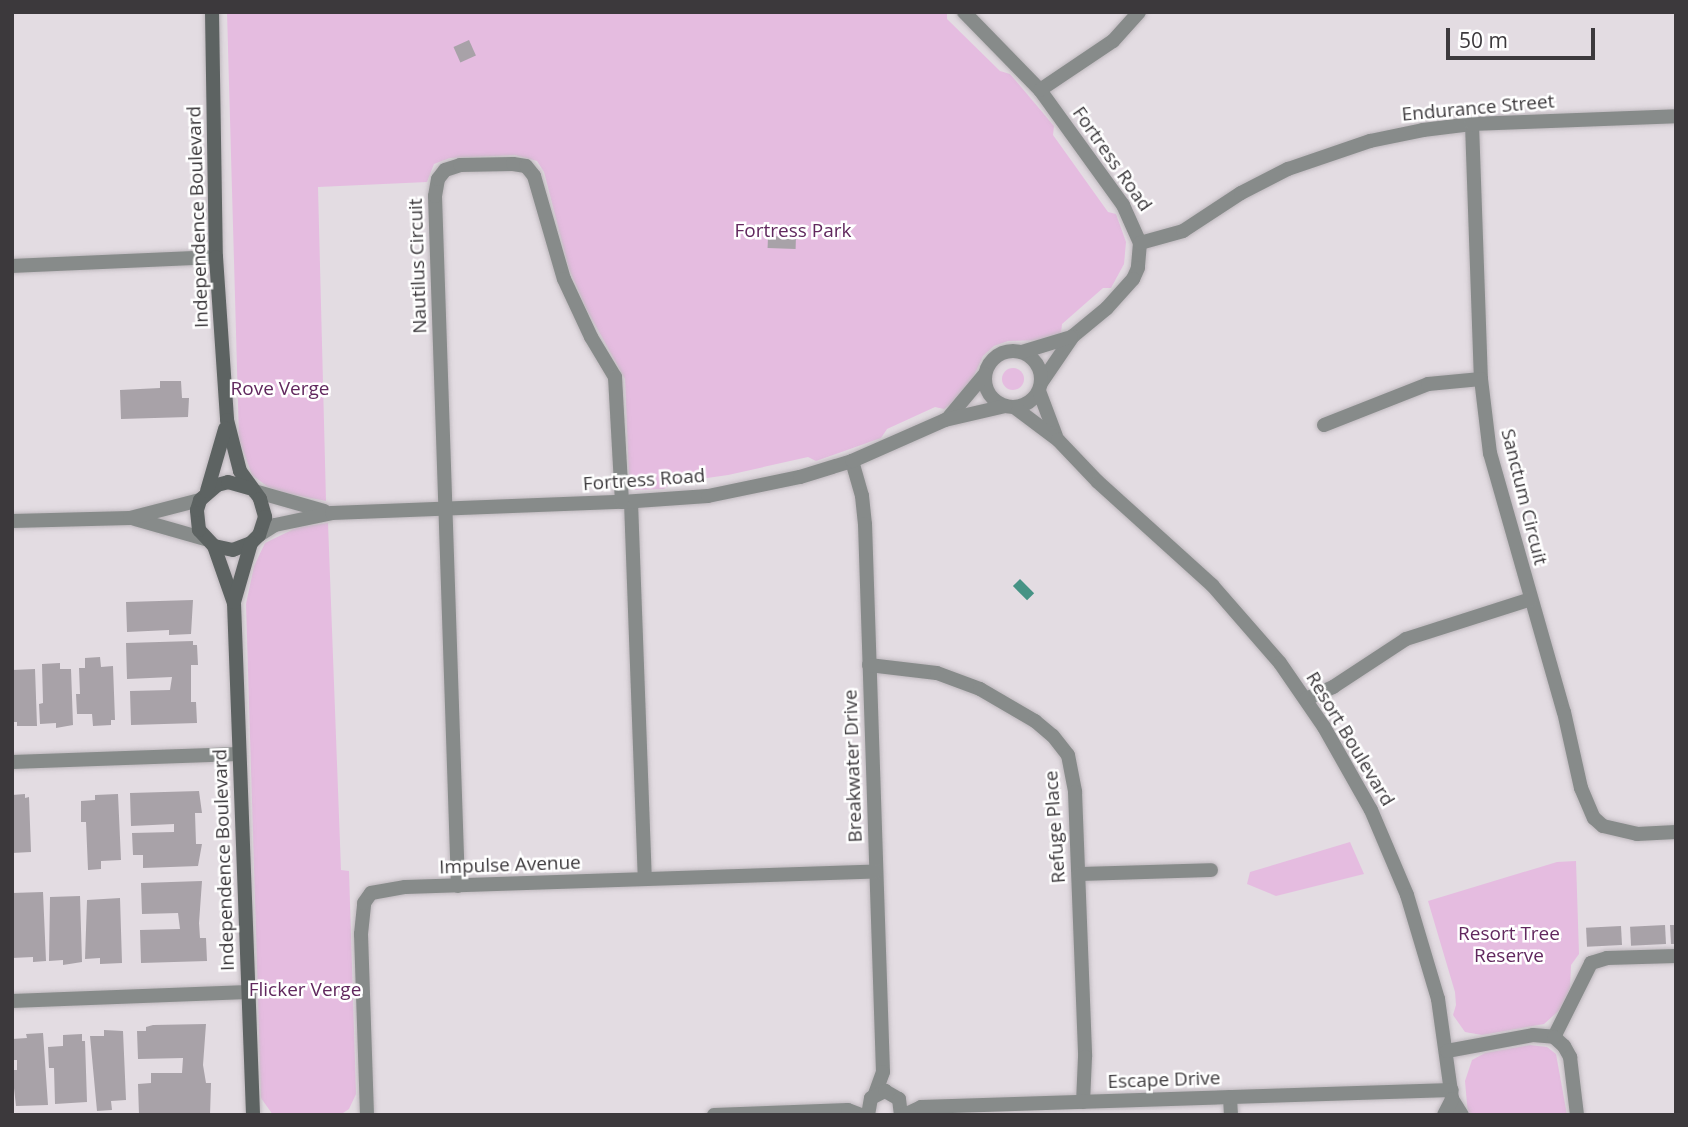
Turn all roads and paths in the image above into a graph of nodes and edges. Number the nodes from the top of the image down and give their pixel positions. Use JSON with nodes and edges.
{"nodes":[{"id":1,"x":212,"y":12,"type":"edge"},
{"id":2,"x":964,"y":12,"type":"edge"},
{"id":3,"x":1139,"y":12,"type":"edge"},
{"id":4,"x":1040,"y":90,"type":"junction"},
{"id":5,"x":1676,"y":116,"type":"edge"},
{"id":6,"x":1472,"y":124,"type":"junction"},
{"id":7,"x":1140,"y":243,"type":"junction"},
{"id":8,"x":216,"y":257,"type":"junction"},
{"id":9,"x":12,"y":265,"type":"edge"},
{"id":10,"x":1073,"y":336,"type":"junction"},
{"id":11,"x":1022,"y":352,"type":"junction"},
{"id":12,"x":985,"y":374,"type":"junction"},
{"id":13,"x":1481,"y":379,"type":"junction"},
{"id":14,"x":1040,"y":387,"type":"junction"},
{"id":15,"x":1009,"y":407,"type":"junction"},
{"id":16,"x":227,"y":420,"type":"junction"},
{"id":17,"x":945,"y":420,"type":"junction"},
{"id":18,"x":1324,"y":425,"type":"dead end"},
{"id":19,"x":1058,"y":440,"type":"junction"},
{"id":20,"x":852,"y":461,"type":"junction"},
{"id":21,"x":252,"y":489,"type":"junction"},
{"id":22,"x":204,"y":496,"type":"junction"},
{"id":23,"x":626,"y":502,"type":"junction"},
{"id":24,"x":445,"y":509,"type":"junction"},
{"id":25,"x":332,"y":513,"type":"junction"},
{"id":26,"x":130,"y":518,"type":"junction"},
{"id":27,"x":12,"y":521,"type":"edge"},
{"id":28,"x":255,"y":539,"type":"junction"},
{"id":29,"x":209,"y":542,"type":"junction"},
{"id":30,"x":1531,"y":599,"type":"junction"},
{"id":31,"x":234,"y":603,"type":"junction"},
{"id":32,"x":869,"y":665,"type":"junction"},
{"id":33,"x":1309,"y":703,"type":"junction"},
{"id":34,"x":239,"y":754,"type":"junction"},
{"id":35,"x":12,"y":762,"type":"edge"},
{"id":36,"x":1676,"y":832,"type":"edge"},
{"id":37,"x":1211,"y":870,"type":"dead end"},
{"id":38,"x":876,"y":871,"type":"junction"},
{"id":39,"x":1079,"y":874,"type":"junction"},
{"id":40,"x":645,"y":879,"type":"junction"},
{"id":41,"x":458,"y":886,"type":"junction"},
{"id":42,"x":1676,"y":956,"type":"edge"},
{"id":43,"x":248,"y":992,"type":"junction"},
{"id":44,"x":12,"y":1001,"type":"edge"},
{"id":45,"x":1554,"y":1037,"type":"junction"},
{"id":46,"x":1447,"y":1051,"type":"junction"},
{"id":47,"x":883,"y":1072,"type":"junction"},
{"id":48,"x":1452,"y":1090,"type":"junction"},
{"id":49,"x":873,"y":1096,"type":"junction"},
{"id":50,"x":897,"y":1097,"type":"junction"},
{"id":51,"x":1226,"y":1097,"type":"junction"},
{"id":52,"x":1086,"y":1102,"type":"junction"},
{"id":53,"x":921,"y":1107,"type":"junction"},
{"id":54,"x":854,"y":1112,"type":"edge"},
{"id":55,"x":253,"y":1115,"type":"edge"},
{"id":56,"x":367,"y":1115,"type":"edge"},
{"id":57,"x":714,"y":1115,"type":"edge"},
{"id":58,"x":868,"y":1115,"type":"edge"},
{"id":59,"x":903,"y":1115,"type":"edge"},
{"id":60,"x":1223,"y":1115,"type":"edge"},
{"id":61,"x":1231,"y":1115,"type":"edge"},
{"id":62,"x":1444,"y":1115,"type":"edge"},
{"id":63,"x":1462,"y":1115,"type":"edge"},
{"id":64,"x":1577,"y":1115,"type":"edge"}],
"edges":[{"from":1,"to":8,"type":"street","name":"Independence Boulevard"},
{"from":2,"to":4,"type":"street","name":"Fortress Road"},
{"from":3,"to":4,"type":"street"},
{"from":4,"to":7,"type":"street","name":"Fortress Road"},
{"from":5,"to":6,"type":"street","name":"Endurance Street"},
{"from":6,"to":7,"type":"street","name":"Endurance Street"},
{"from":6,"to":13,"type":"street","name":"Sanctum Circuit"},
{"from":7,"to":10,"type":"street","name":"Fortress Road"},
{"from":8,"to":9,"type":"street"},
{"from":8,"to":16,"type":"street","name":"Independence Boulevard"},
{"from":10,"to":11,"type":"street","name":"Fortress Road"},
{"from":10,"to":14,"type":"street","name":"Fortress Road"},
{"from":11,"to":12,"type":"street"},
{"from":11,"to":14,"type":"street"},
{"from":12,"to":15,"type":"street"},
{"from":12,"to":17,"type":"street","name":"Fortress Road"},
{"from":13,"to":18,"type":"street"},
{"from":13,"to":30,"type":"street","name":"Sanctum Circuit"},
{"from":14,"to":15,"type":"street"},
{"from":14,"to":19,"type":"street","name":"Resort Boulevard"},
{"from":15,"to":17,"type":"street","name":"Fortress Road"},
{"from":15,"to":19,"type":"street","name":"Resort Boulevard"},
{"from":16,"to":21,"type":"street","name":"Independence Boulevard"},
{"from":16,"to":22,"type":"street","name":"Independence Boulevard"},
{"from":17,"to":20,"type":"street","name":"Fortress Road"},
{"from":19,"to":33,"type":"street","name":"Resort Boulevard"},
{"from":20,"to":23,"type":"street","name":"Fortress Road"},
{"from":20,"to":32,"type":"street","name":"Breakwater Drive"},
{"from":21,"to":22,"type":"street"},
{"from":21,"to":25,"type":"street","name":"Fortress Road"},
{"from":21,"to":28,"type":"street"},
{"from":22,"to":26,"type":"street"},
{"from":22,"to":29,"type":"street"},
{"from":23,"to":24,"type":"street","name":"Fortress Road"},
{"from":23,"to":24,"type":"street","name":"Nautilus Circuit"},
{"from":23,"to":40,"type":"street","name":"Nautilus Circuit"},
{"from":24,"to":25,"type":"street","name":"Fortress Road"},
{"from":24,"to":41,"type":"street","name":"Nautilus Circuit"},
{"from":25,"to":28,"type":"street","name":"Fortress Road"},
{"from":26,"to":27,"type":"street"},
{"from":26,"to":29,"type":"street"},
{"from":28,"to":29,"type":"street"},
{"from":28,"to":31,"type":"street","name":"Independence Boulevard"},
{"from":29,"to":31,"type":"street","name":"Independence Boulevard"},
{"from":30,"to":33,"type":"street"},
{"from":30,"to":36,"type":"street","name":"Sanctum Circuit"},
{"from":31,"to":34,"type":"street","name":"Independence Boulevard"},
{"from":32,"to":38,"type":"street","name":"Breakwater Drive"},
{"from":32,"to":39,"type":"street","name":"Refuge Place"},
{"from":33,"to":46,"type":"street","name":"Resort Boulevard"},
{"from":34,"to":35,"type":"street"},
{"from":34,"to":43,"type":"street","name":"Independence Boulevard"},
{"from":37,"to":39,"type":"street"},
{"from":38,"to":40,"type":"street","name":"Impulse Avenue"},
{"from":38,"to":47,"type":"street","name":"Breakwater Drive"},
{"from":39,"to":52,"type":"street","name":"Refuge Place"},
{"from":40,"to":41,"type":"street","name":"Impulse Avenue"},
{"from":41,"to":56,"type":"street","name":"Impulse Avenue"},
{"from":42,"to":45,"type":"street"},
{"from":43,"to":44,"type":"street"},
{"from":43,"to":55,"type":"street","name":"Independence Boulevard"},
{"from":45,"to":46,"type":"street"},
{"from":45,"to":64,"type":"street"},
{"from":46,"to":48,"type":"street","name":"Resort Boulevard"},
{"from":47,"to":49,"type":"street","name":"Breakwater Drive"},
{"from":47,"to":50,"type":"street","name":"Breakwater Drive"},
{"from":48,"to":51,"type":"street","name":"Escape Drive"},
{"from":48,"to":62,"type":"street"},
{"from":48,"to":63,"type":"street","name":"Resort Boulevard"},
{"from":49,"to":50,"type":"street","name":"Escape Drive"},
{"from":49,"to":54,"type":"street"},
{"from":49,"to":58,"type":"street","name":"Breakwater Drive"},
{"from":50,"to":53,"type":"street","name":"Escape Drive"},
{"from":50,"to":59,"type":"street"},
{"from":51,"to":52,"type":"street","name":"Escape Drive"},
{"from":51,"to":60,"type":"street"},
{"from":51,"to":61,"type":"street"},
{"from":52,"to":53,"type":"street","name":"Escape Drive"},
{"from":53,"to":59,"type":"street","name":"Escape Drive"},
{"from":54,"to":57,"type":"street"}]}
